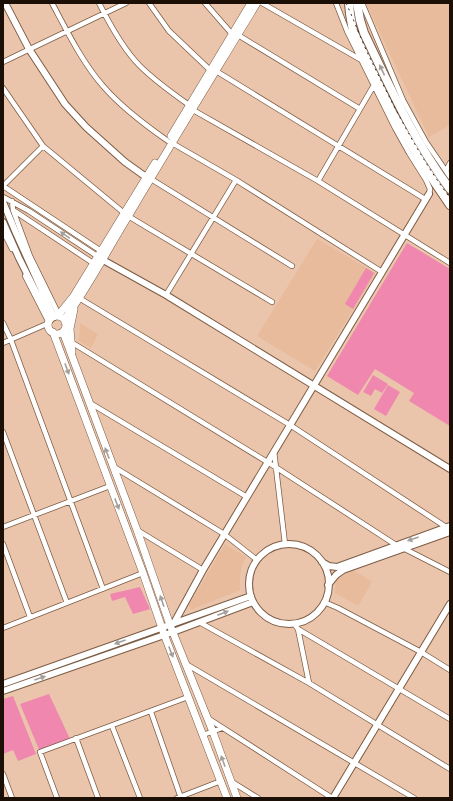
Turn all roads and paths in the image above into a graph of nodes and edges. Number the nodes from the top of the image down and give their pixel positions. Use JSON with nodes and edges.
{"nodes":[{"id":1,"x":5,"y":3,"type":"edge"},
{"id":2,"x":52,"y":3,"type":"edge"},
{"id":3,"x":99,"y":3,"type":"edge"},
{"id":4,"x":126,"y":3,"type":"edge"},
{"id":5,"x":149,"y":3,"type":"edge"},
{"id":6,"x":205,"y":3,"type":"edge"},
{"id":7,"x":251,"y":3,"type":"edge"},
{"id":8,"x":258,"y":3,"type":"edge"},
{"id":9,"x":262,"y":3,"type":"edge"},
{"id":10,"x":336,"y":3,"type":"edge"},
{"id":11,"x":349,"y":3,"type":"edge"},
{"id":12,"x":357,"y":3,"type":"edge"},
{"id":13,"x":362,"y":3,"type":"edge"},
{"id":14,"x":104,"y":13,"type":"junction"},
{"id":15,"x":66,"y":31,"type":"junction"},
{"id":16,"x":235,"y":35,"type":"junction"},
{"id":17,"x":28,"y":49,"type":"junction"},
{"id":18,"x":378,"y":52,"type":"junction"},
{"id":19,"x":362,"y":61,"type":"junction"},
{"id":20,"x":3,"y":62,"type":"edge"},
{"id":21,"x":213,"y":71,"type":"junction"},
{"id":22,"x":374,"y":85,"type":"junction"},
{"id":23,"x":3,"y":88,"type":"edge"},
{"id":24,"x":191,"y":108,"type":"junction"},
{"id":25,"x":360,"y":109,"type":"junction"},
{"id":26,"x":170,"y":142,"type":"junction"},
{"id":27,"x":43,"y":146,"type":"junction"},
{"id":28,"x":338,"y":146,"type":"junction"},
{"id":29,"x":450,"y":163,"type":"edge"},
{"id":30,"x":446,"y":171,"type":"junction"},
{"id":31,"x":450,"y":177,"type":"edge"},
{"id":32,"x":149,"y":178,"type":"junction"},
{"id":33,"x":236,"y":180,"type":"junction"},
{"id":34,"x":318,"y":181,"type":"junction"},
{"id":35,"x":3,"y":186,"type":"edge"},
{"id":36,"x":450,"y":189,"type":"edge"},
{"id":37,"x":427,"y":196,"type":"junction"},
{"id":38,"x":3,"y":197,"type":"edge"},
{"id":39,"x":12,"y":202,"type":"junction"},
{"id":40,"x":3,"y":204,"type":"edge"},
{"id":41,"x":450,"y":205,"type":"edge"},
{"id":42,"x":13,"y":210,"type":"junction"},
{"id":43,"x":126,"y":215,"type":"junction"},
{"id":44,"x":213,"y":217,"type":"junction"},
{"id":45,"x":3,"y":222,"type":"edge"},
{"id":46,"x":3,"y":230,"type":"edge"},
{"id":47,"x":404,"y":235,"type":"junction"},
{"id":48,"x":191,"y":254,"type":"junction"},
{"id":49,"x":98,"y":258,"type":"junction"},
{"id":50,"x":450,"y":263,"type":"edge"},
{"id":51,"x":292,"y":266,"type":"dead end"},
{"id":52,"x":382,"y":272,"type":"junction"},
{"id":53,"x":166,"y":295,"type":"junction"},
{"id":54,"x":77,"y":301,"type":"junction"},
{"id":55,"x":272,"y":302,"type":"dead end"},
{"id":56,"x":53,"y":319,"type":"junction"},
{"id":57,"x":65,"y":322,"type":"junction"},
{"id":58,"x":3,"y":323,"type":"edge"},
{"id":59,"x":52,"y":332,"type":"junction"},
{"id":60,"x":63,"y":332,"type":"junction"},
{"id":61,"x":10,"y":340,"type":"junction"},
{"id":62,"x":71,"y":342,"type":"junction"},
{"id":63,"x":3,"y":343,"type":"edge"},
{"id":64,"x":76,"y":370,"type":"junction"},
{"id":65,"x":314,"y":386,"type":"junction"},
{"id":66,"x":88,"y":402,"type":"junction"},
{"id":67,"x":290,"y":425,"type":"junction"},
{"id":68,"x":3,"y":432,"type":"edge"},
{"id":69,"x":274,"y":451,"type":"junction"},
{"id":70,"x":268,"y":462,"type":"junction"},
{"id":71,"x":112,"y":466,"type":"junction"},
{"id":72,"x":277,"y":468,"type":"junction"},
{"id":73,"x":450,"y":469,"type":"edge"},
{"id":74,"x":110,"y":486,"type":"junction"},
{"id":75,"x":247,"y":497,"type":"junction"},
{"id":76,"x":71,"y":501,"type":"junction"},
{"id":77,"x":34,"y":515,"type":"junction"},
{"id":78,"x":3,"y":527,"type":"edge"},
{"id":79,"x":449,"y":528,"type":"edge"},
{"id":80,"x":137,"y":530,"type":"junction"},
{"id":81,"x":224,"y":534,"type":"junction"},
{"id":82,"x":3,"y":544,"type":"edge"},
{"id":83,"x":285,"y":544,"type":"junction"},
{"id":84,"x":396,"y":545,"type":"junction"},
{"id":85,"x":405,"y":549,"type":"junction"},
{"id":86,"x":257,"y":560,"type":"junction"},
{"id":87,"x":321,"y":562,"type":"junction"},
{"id":88,"x":203,"y":570,"type":"junction"},
{"id":89,"x":450,"y":572,"type":"edge"},
{"id":90,"x":143,"y":573,"type":"junction"},
{"id":91,"x":328,"y":585,"type":"junction"},
{"id":92,"x":103,"y":589,"type":"junction"},
{"id":93,"x":252,"y":599,"type":"junction"},
{"id":94,"x":324,"y":602,"type":"junction"},
{"id":95,"x":67,"y":603,"type":"junction"},
{"id":96,"x":450,"y":604,"type":"edge"},
{"id":97,"x":444,"y":614,"type":"junction"},
{"id":98,"x":30,"y":617,"type":"junction"},
{"id":99,"x":450,"y":618,"type":"edge"},
{"id":100,"x":199,"y":622,"type":"junction"},
{"id":101,"x":173,"y":627,"type":"junction"},
{"id":102,"x":296,"y":627,"type":"junction"},
{"id":103,"x":3,"y":628,"type":"edge"},
{"id":104,"x":163,"y":631,"type":"junction"},
{"id":105,"x":421,"y":652,"type":"junction"},
{"id":106,"x":185,"y":664,"type":"junction"},
{"id":107,"x":450,"y":670,"type":"edge"},
{"id":108,"x":309,"y":683,"type":"junction"},
{"id":109,"x":3,"y":684,"type":"edge"},
{"id":110,"x":399,"y":689,"type":"junction"},
{"id":111,"x":3,"y":691,"type":"edge"},
{"id":112,"x":188,"y":697,"type":"junction"},
{"id":113,"x":151,"y":712,"type":"junction"},
{"id":114,"x":207,"y":718,"type":"junction"},
{"id":115,"x":450,"y":719,"type":"edge"},
{"id":116,"x":377,"y":725,"type":"junction"},
{"id":117,"x":112,"y":726,"type":"junction"},
{"id":118,"x":222,"y":728,"type":"junction"},
{"id":119,"x":213,"y":732,"type":"junction"},
{"id":120,"x":203,"y":735,"type":"junction"},
{"id":121,"x":76,"y":738,"type":"junction"},
{"id":122,"x":354,"y":762,"type":"junction"},
{"id":123,"x":450,"y":769,"type":"edge"},
{"id":124,"x":3,"y":774,"type":"edge"},
{"id":125,"x":221,"y":781,"type":"junction"},
{"id":126,"x":231,"y":782,"type":"junction"},
{"id":127,"x":12,"y":798,"type":"edge"},
{"id":128,"x":57,"y":798,"type":"edge"},
{"id":129,"x":98,"y":798,"type":"edge"},
{"id":130,"x":140,"y":798,"type":"edge"},
{"id":131,"x":179,"y":798,"type":"edge"},
{"id":132,"x":227,"y":798,"type":"edge"},
{"id":133,"x":237,"y":798,"type":"edge"},
{"id":134,"x":258,"y":798,"type":"edge"},
{"id":135,"x":333,"y":798,"type":"edge"},
{"id":136,"x":414,"y":798,"type":"edge"}],
"edges":[{"from":1,"to":17,"type":"street"},
{"from":2,"to":15,"type":"street"},
{"from":3,"to":14,"type":"street"},
{"from":4,"to":14,"type":"street"},
{"from":5,"to":21,"type":"street"},
{"from":6,"to":16,"type":"street"},
{"from":7,"to":16,"type":"main road"},
{"from":8,"to":16,"type":"main road"},
{"from":9,"to":19,"type":"street"},
{"from":10,"to":19,"type":"street"},
{"from":11,"to":41,"type":"highway"},
{"from":12,"to":18,"type":"highway"},
{"from":13,"to":18,"type":"street"},
{"from":14,"to":15,"type":"street"},
{"from":14,"to":24,"type":"street"},
{"from":15,"to":17,"type":"street"},
{"from":15,"to":26,"type":"street"},
{"from":16,"to":21,"type":"main road"},
{"from":16,"to":25,"type":"street"},
{"from":17,"to":20,"type":"street"},
{"from":17,"to":32,"type":"street"},
{"from":18,"to":30,"type":"street"},
{"from":36,"to":18,"type":"highway","one_way":true},
{"from":19,"to":22,"type":"street"},
{"from":21,"to":24,"type":"main road"},
{"from":21,"to":28,"type":"street"},
{"from":22,"to":25,"type":"street"},
{"from":22,"to":37,"type":"street"},
{"from":23,"to":27,"type":"street"},
{"from":24,"to":26,"type":"main road"},
{"from":24,"to":34,"type":"street"},
{"from":25,"to":28,"type":"street"},
{"from":26,"to":32,"type":"main road"},
{"from":26,"to":33,"type":"street"},
{"from":27,"to":35,"type":"street"},
{"from":27,"to":43,"type":"street"},
{"from":28,"to":34,"type":"street"},
{"from":28,"to":37,"type":"street"},
{"from":29,"to":30,"type":"street"},
{"from":30,"to":31,"type":"street"},
{"from":32,"to":43,"type":"main road"},
{"from":32,"to":44,"type":"street"},
{"from":33,"to":44,"type":"street"},
{"from":33,"to":52,"type":"street"},
{"from":34,"to":47,"type":"street"},
{"from":35,"to":49,"type":"street"},
{"from":37,"to":47,"type":"street"},
{"from":38,"to":39,"type":"street"},
{"from":39,"to":42,"type":"street"},
{"from":49,"to":39,"type":"street","one_way":true},
{"from":40,"to":42,"type":"street"},
{"from":40,"to":56,"type":"street"},
{"from":42,"to":49,"type":"street"},
{"from":42,"to":56,"type":"street"},
{"from":43,"to":48,"type":"street"},
{"from":43,"to":49,"type":"main road"},
{"from":44,"to":48,"type":"street"},
{"from":44,"to":51,"type":"street"},
{"from":45,"to":56,"type":"street"},
{"from":46,"to":56,"type":"street"},
{"from":47,"to":50,"type":"street"},
{"from":47,"to":52,"type":"street"},
{"from":48,"to":53,"type":"street"},
{"from":48,"to":55,"type":"street"},
{"from":49,"to":53,"type":"street"},
{"from":49,"to":54,"type":"main road"},
{"from":49,"to":56,"type":"main road"},
{"from":52,"to":65,"type":"street"},
{"from":53,"to":65,"type":"street"},
{"from":54,"to":57,"type":"main road"},
{"from":54,"to":62,"type":"main road"},
{"from":54,"to":67,"type":"street"},
{"from":56,"to":57,"type":"main road"},
{"from":56,"to":59,"type":"main road"},
{"from":56,"to":61,"type":"street"},
{"from":57,"to":60,"type":"main road"},
{"from":58,"to":61,"type":"street"},
{"from":59,"to":60,"type":"main road"},
{"from":59,"to":74,"type":"main road","one_way":true},
{"from":60,"to":64,"type":"main road"},
{"from":61,"to":63,"type":"street"},
{"from":61,"to":76,"type":"street"},
{"from":62,"to":64,"type":"main road"},
{"from":62,"to":70,"type":"street"},
{"from":64,"to":66,"type":"main road"},
{"from":65,"to":67,"type":"street"},
{"from":65,"to":73,"type":"street"},
{"from":71,"to":66,"type":"main road","one_way":true},
{"from":66,"to":75,"type":"street"},
{"from":67,"to":69,"type":"street"},
{"from":67,"to":79,"type":"street"},
{"from":68,"to":77,"type":"street"},
{"from":69,"to":70,"type":"street"},
{"from":69,"to":72,"type":"street"},
{"from":70,"to":72,"type":"street"},
{"from":70,"to":75,"type":"street"},
{"from":71,"to":80,"type":"main road"},
{"from":71,"to":81,"type":"street"},
{"from":72,"to":83,"type":"street"},
{"from":72,"to":84,"type":"street"},
{"from":74,"to":76,"type":"street"},
{"from":74,"to":90,"type":"main road","one_way":true},
{"from":75,"to":81,"type":"street"},
{"from":76,"to":77,"type":"street"},
{"from":76,"to":92,"type":"street"},
{"from":77,"to":78,"type":"street"},
{"from":77,"to":95,"type":"street"},
{"from":79,"to":84,"type":"street","one_way":true},
{"from":79,"to":85,"type":"street"},
{"from":80,"to":88,"type":"street"},
{"from":101,"to":80,"type":"main road","one_way":true},
{"from":81,"to":86,"type":"street"},
{"from":81,"to":88,"type":"street"},
{"from":82,"to":98,"type":"street"},
{"from":83,"to":86,"type":"street"},
{"from":83,"to":87,"type":"street"},
{"from":84,"to":87,"type":"street"},
{"from":85,"to":89,"type":"street"},
{"from":85,"to":91,"type":"street"},
{"from":86,"to":93,"type":"street"},
{"from":87,"to":91,"type":"street"},
{"from":88,"to":101,"type":"street"},
{"from":90,"to":92,"type":"street"},
{"from":90,"to":104,"type":"main road"},
{"from":91,"to":94,"type":"street"},
{"from":92,"to":95,"type":"street"},
{"from":100,"to":93,"type":"street","one_way":true},
{"from":93,"to":101,"type":"street"},
{"from":93,"to":102,"type":"street"},
{"from":94,"to":102,"type":"street"},
{"from":94,"to":105,"type":"street"},
{"from":95,"to":98,"type":"street"},
{"from":96,"to":97,"type":"street"},
{"from":97,"to":99,"type":"street"},
{"from":97,"to":105,"type":"street"},
{"from":98,"to":103,"type":"street"},
{"from":100,"to":101,"type":"street"},
{"from":100,"to":108,"type":"street"},
{"from":101,"to":104,"type":"street"},
{"from":101,"to":106,"type":"main road"},
{"from":102,"to":108,"type":"street"},
{"from":102,"to":110,"type":"street"},
{"from":104,"to":109,"type":"street","one_way":true},
{"from":111,"to":104,"type":"street","one_way":true},
{"from":104,"to":112,"type":"main road","one_way":true},
{"from":105,"to":107,"type":"street"},
{"from":105,"to":110,"type":"street"},
{"from":106,"to":114,"type":"main road"},
{"from":106,"to":122,"type":"street"},
{"from":108,"to":116,"type":"street"},
{"from":110,"to":115,"type":"street"},
{"from":110,"to":116,"type":"street"},
{"from":112,"to":113,"type":"street"},
{"from":112,"to":120,"type":"main road"},
{"from":113,"to":117,"type":"street"},
{"from":113,"to":131,"type":"street"},
{"from":114,"to":118,"type":"street"},
{"from":114,"to":119,"type":"main road"},
{"from":116,"to":122,"type":"street"},
{"from":116,"to":123,"type":"street"},
{"from":117,"to":121,"type":"street"},
{"from":117,"to":130,"type":"street"},
{"from":118,"to":119,"type":"street"},
{"from":118,"to":135,"type":"street"},
{"from":119,"to":120,"type":"street"},
{"from":126,"to":119,"type":"main road","one_way":true},
{"from":120,"to":125,"type":"main road"},
{"from":121,"to":128,"type":"street"},
{"from":121,"to":129,"type":"street"},
{"from":122,"to":135,"type":"street"},
{"from":122,"to":136,"type":"street"},
{"from":124,"to":127,"type":"street"},
{"from":125,"to":131,"type":"street"},
{"from":125,"to":132,"type":"main road"},
{"from":126,"to":133,"type":"main road"},
{"from":126,"to":134,"type":"street"}]}
